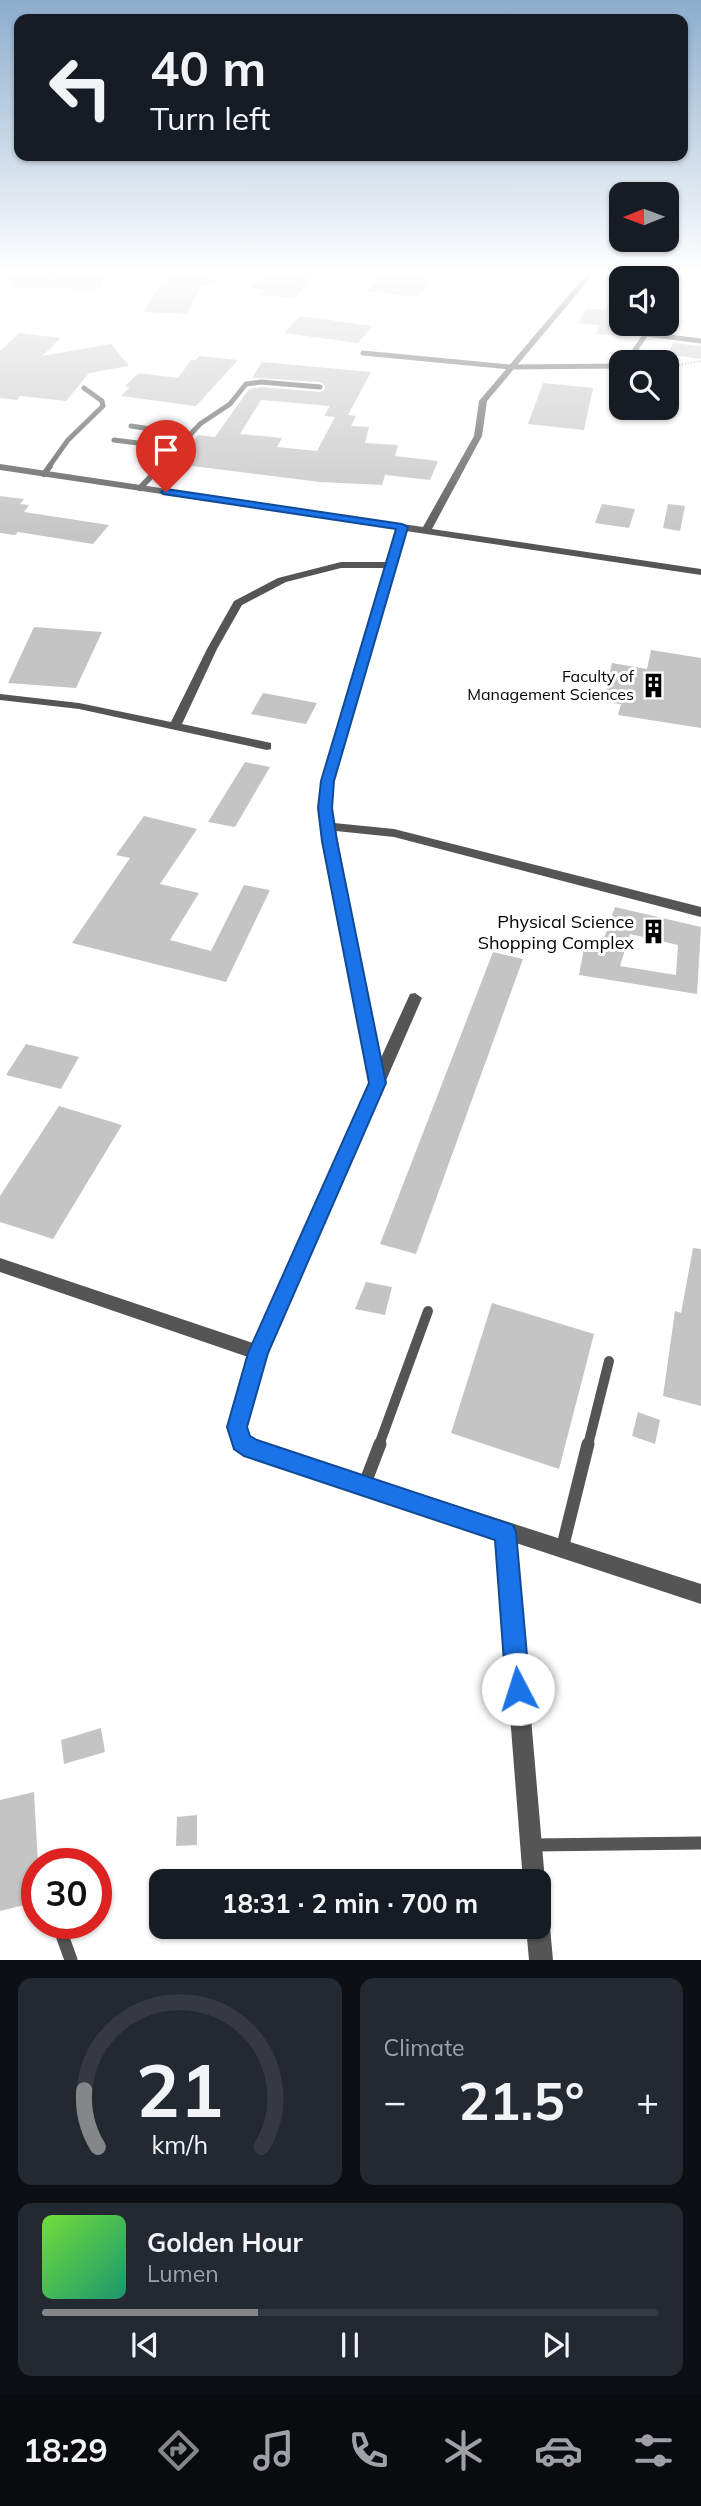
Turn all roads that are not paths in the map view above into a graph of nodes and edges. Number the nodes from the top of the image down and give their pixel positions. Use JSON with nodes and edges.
{"nodes":[{"id":1,"x":442,"y":360,"type":"edge"},
{"id":2,"x":516,"y":360,"type":"edge"},
{"id":3,"x":609,"y":366,"type":"edge"},
{"id":4,"x":511,"y":367,"type":"junction"},
{"id":5,"x":320,"y":387,"type":"dead end"},
{"id":6,"x":84,"y":388,"type":"dead end"},
{"id":7,"x":131,"y":426,"type":"dead end"},
{"id":8,"x":190,"y":435,"type":"junction"},
{"id":9,"x":114,"y":440,"type":"dead end"},
{"id":10,"x":178,"y":448,"type":"junction"},
{"id":11,"x":0,"y":467,"type":"edge"},
{"id":12,"x":44,"y":474,"type":"junction"},
{"id":13,"x":140,"y":488,"type":"junction"},
{"id":14,"x":402,"y":527,"type":"junction"},
{"id":15,"x":426,"y":531,"type":"junction"},
{"id":16,"x":391,"y":565,"type":"junction"},
{"id":17,"x":701,"y":572,"type":"edge"},
{"id":18,"x":0,"y":697,"type":"edge"},
{"id":19,"x":175,"y":726,"type":"junction"},
{"id":20,"x":267,"y":747,"type":"dead end"},
{"id":21,"x":327,"y":826,"type":"junction"},
{"id":22,"x":701,"y":912,"type":"edge"},
{"id":23,"x":415,"y":998,"type":"dead end"},
{"id":24,"x":377,"y":1083,"type":"junction"},
{"id":25,"x":0,"y":1265,"type":"edge"},
{"id":26,"x":428,"y":1311,"type":"dead end"},
{"id":27,"x":258,"y":1353,"type":"junction"},
{"id":28,"x":609,"y":1361,"type":"dead end"},
{"id":29,"x":364,"y":1486,"type":"junction"},
{"id":30,"x":505,"y":1532,"type":"junction"},
{"id":31,"x":561,"y":1550,"type":"junction"},
{"id":32,"x":701,"y":1594,"type":"edge"},
{"id":33,"x":701,"y":1843,"type":"edge"},
{"id":34,"x":531,"y":1845,"type":"junction"},
{"id":35,"x":533,"y":1869,"type":"edge"},
{"id":36,"x":63,"y":1939,"type":"edge"},
{"id":37,"x":539,"y":1939,"type":"edge"},
{"id":38,"x":71,"y":1960,"type":"edge"},
{"id":39,"x":541,"y":1960,"type":"edge"}],
"edges":[{"from":1,"to":4,"type":"lane"},
{"from":2,"to":4,"type":"street"},
{"from":3,"to":4,"type":"lane"},
{"from":4,"to":15,"type":"street"},
{"from":5,"to":8,"type":"lane"},
{"from":6,"to":12,"type":"lane"},
{"from":7,"to":8,"type":"lane"},
{"from":8,"to":10,"type":"lane"},
{"from":9,"to":10,"type":"lane"},
{"from":10,"to":13,"type":"lane"},
{"from":11,"to":12,"type":"street"},
{"from":12,"to":13,"type":"street"},
{"from":13,"to":14,"type":"street"},
{"from":14,"to":15,"type":"street"},
{"from":14,"to":16,"type":"street"},
{"from":15,"to":17,"type":"street"},
{"from":16,"to":19,"type":"street"},
{"from":16,"to":21,"type":"street"},
{"from":18,"to":19,"type":"street"},
{"from":19,"to":20,"type":"street"},
{"from":21,"to":22,"type":"street"},
{"from":21,"to":24,"type":"street"},
{"from":23,"to":24,"type":"street"},
{"from":24,"to":27,"type":"street"},
{"from":25,"to":27,"type":"street"},
{"from":26,"to":29,"type":"lane"},
{"from":27,"to":29,"type":"street"},
{"from":28,"to":31,"type":"lane"},
{"from":29,"to":30,"type":"street"},
{"from":30,"to":31,"type":"street"},
{"from":30,"to":34,"type":"street"},
{"from":31,"to":32,"type":"street"},
{"from":33,"to":34,"type":"lane"},
{"from":34,"to":35,"type":"street"},
{"from":36,"to":38,"type":"lane"},
{"from":37,"to":39,"type":"street"}]}
